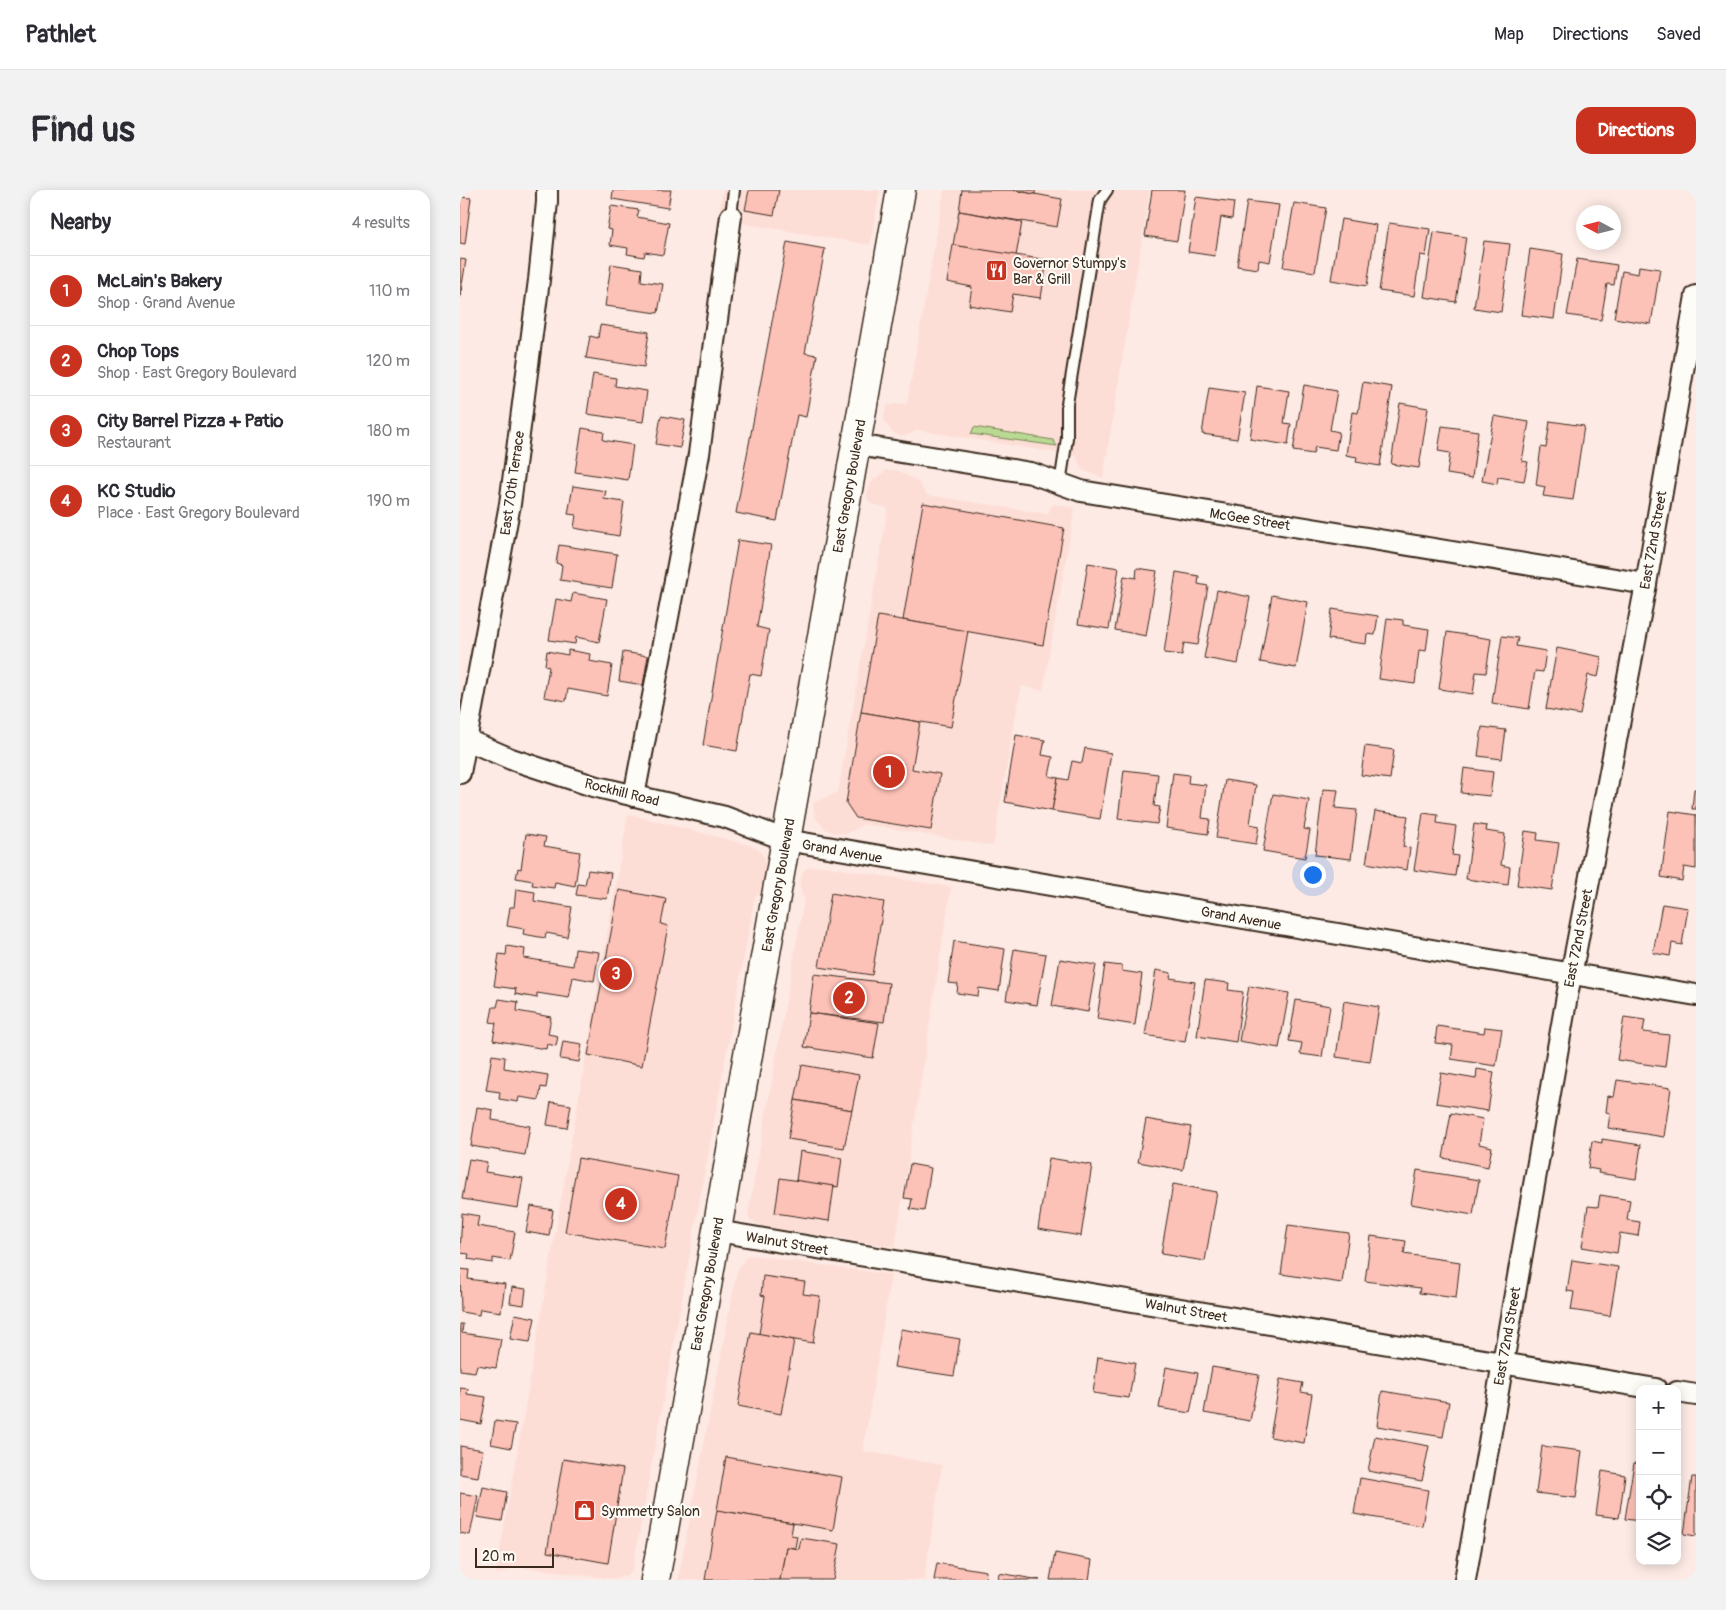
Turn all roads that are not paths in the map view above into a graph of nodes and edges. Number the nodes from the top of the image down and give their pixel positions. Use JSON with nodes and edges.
{"nodes":[{"id":1,"x":547,"y":190,"type":"edge"},
{"id":2,"x":734,"y":190,"type":"edge"},
{"id":3,"x":901,"y":190,"type":"edge"},
{"id":4,"x":1107,"y":190,"type":"edge"},
{"id":5,"x":731,"y":216,"type":"joint"},
{"id":6,"x":1696,"y":296,"type":"edge"},
{"id":7,"x":857,"y":445,"type":"junction"},
{"id":8,"x":1060,"y":484,"type":"junction"},
{"id":9,"x":1646,"y":584,"type":"junction"},
{"id":10,"x":463,"y":738,"type":"edge"},
{"id":11,"x":460,"y":774,"type":"edge"},
{"id":12,"x":634,"y":796,"type":"junction"},
{"id":13,"x":786,"y":840,"type":"junction"},
{"id":14,"x":1571,"y":974,"type":"junction"},
{"id":15,"x":1696,"y":995,"type":"edge"},
{"id":16,"x":717,"y":1231,"type":"junction"},
{"id":17,"x":1502,"y":1364,"type":"junction"},
{"id":18,"x":1636,"y":1386,"type":"edge"},
{"id":19,"x":1681,"y":1393,"type":"edge"},
{"id":20,"x":1696,"y":1395,"type":"edge"},
{"id":21,"x":655,"y":1580,"type":"edge"},
{"id":22,"x":1465,"y":1580,"type":"edge"}],
"edges":[{"from":1,"to":10,"type":"street","name":"East 70th Terrace"},
{"from":2,"to":5,"type":"lane"},
{"from":3,"to":7,"type":"main road","name":"East Gregory Boulevard"},
{"from":4,"to":8,"type":"lane"},
{"from":5,"to":12,"type":"street"},
{"from":6,"to":9,"type":"street","name":"East 72nd Street"},
{"from":7,"to":8,"type":"street","name":"McGee Street"},
{"from":7,"to":13,"type":"main road","name":"East Gregory Boulevard"},
{"from":8,"to":9,"type":"street","name":"McGee Street"},
{"from":9,"to":14,"type":"street","name":"East 72nd Street"},
{"from":10,"to":11,"type":"street","name":"East 70th Terrace"},
{"from":10,"to":12,"type":"street","name":"Rockhill Road"},
{"from":12,"to":13,"type":"street","name":"Rockhill Road"},
{"from":13,"to":14,"type":"street","name":"Grand Avenue"},
{"from":13,"to":16,"type":"main road","name":"East Gregory Boulevard"},
{"from":14,"to":15,"type":"street","name":"Grand Avenue"},
{"from":14,"to":17,"type":"street","name":"East 72nd Street"},
{"from":16,"to":17,"type":"street","name":"Walnut Street"},
{"from":16,"to":21,"type":"main road","name":"East Gregory Boulevard"},
{"from":17,"to":18,"type":"street","name":"Walnut Street"},
{"from":17,"to":22,"type":"street","name":"East 72nd Street"},
{"from":19,"to":20,"type":"street"}]}
